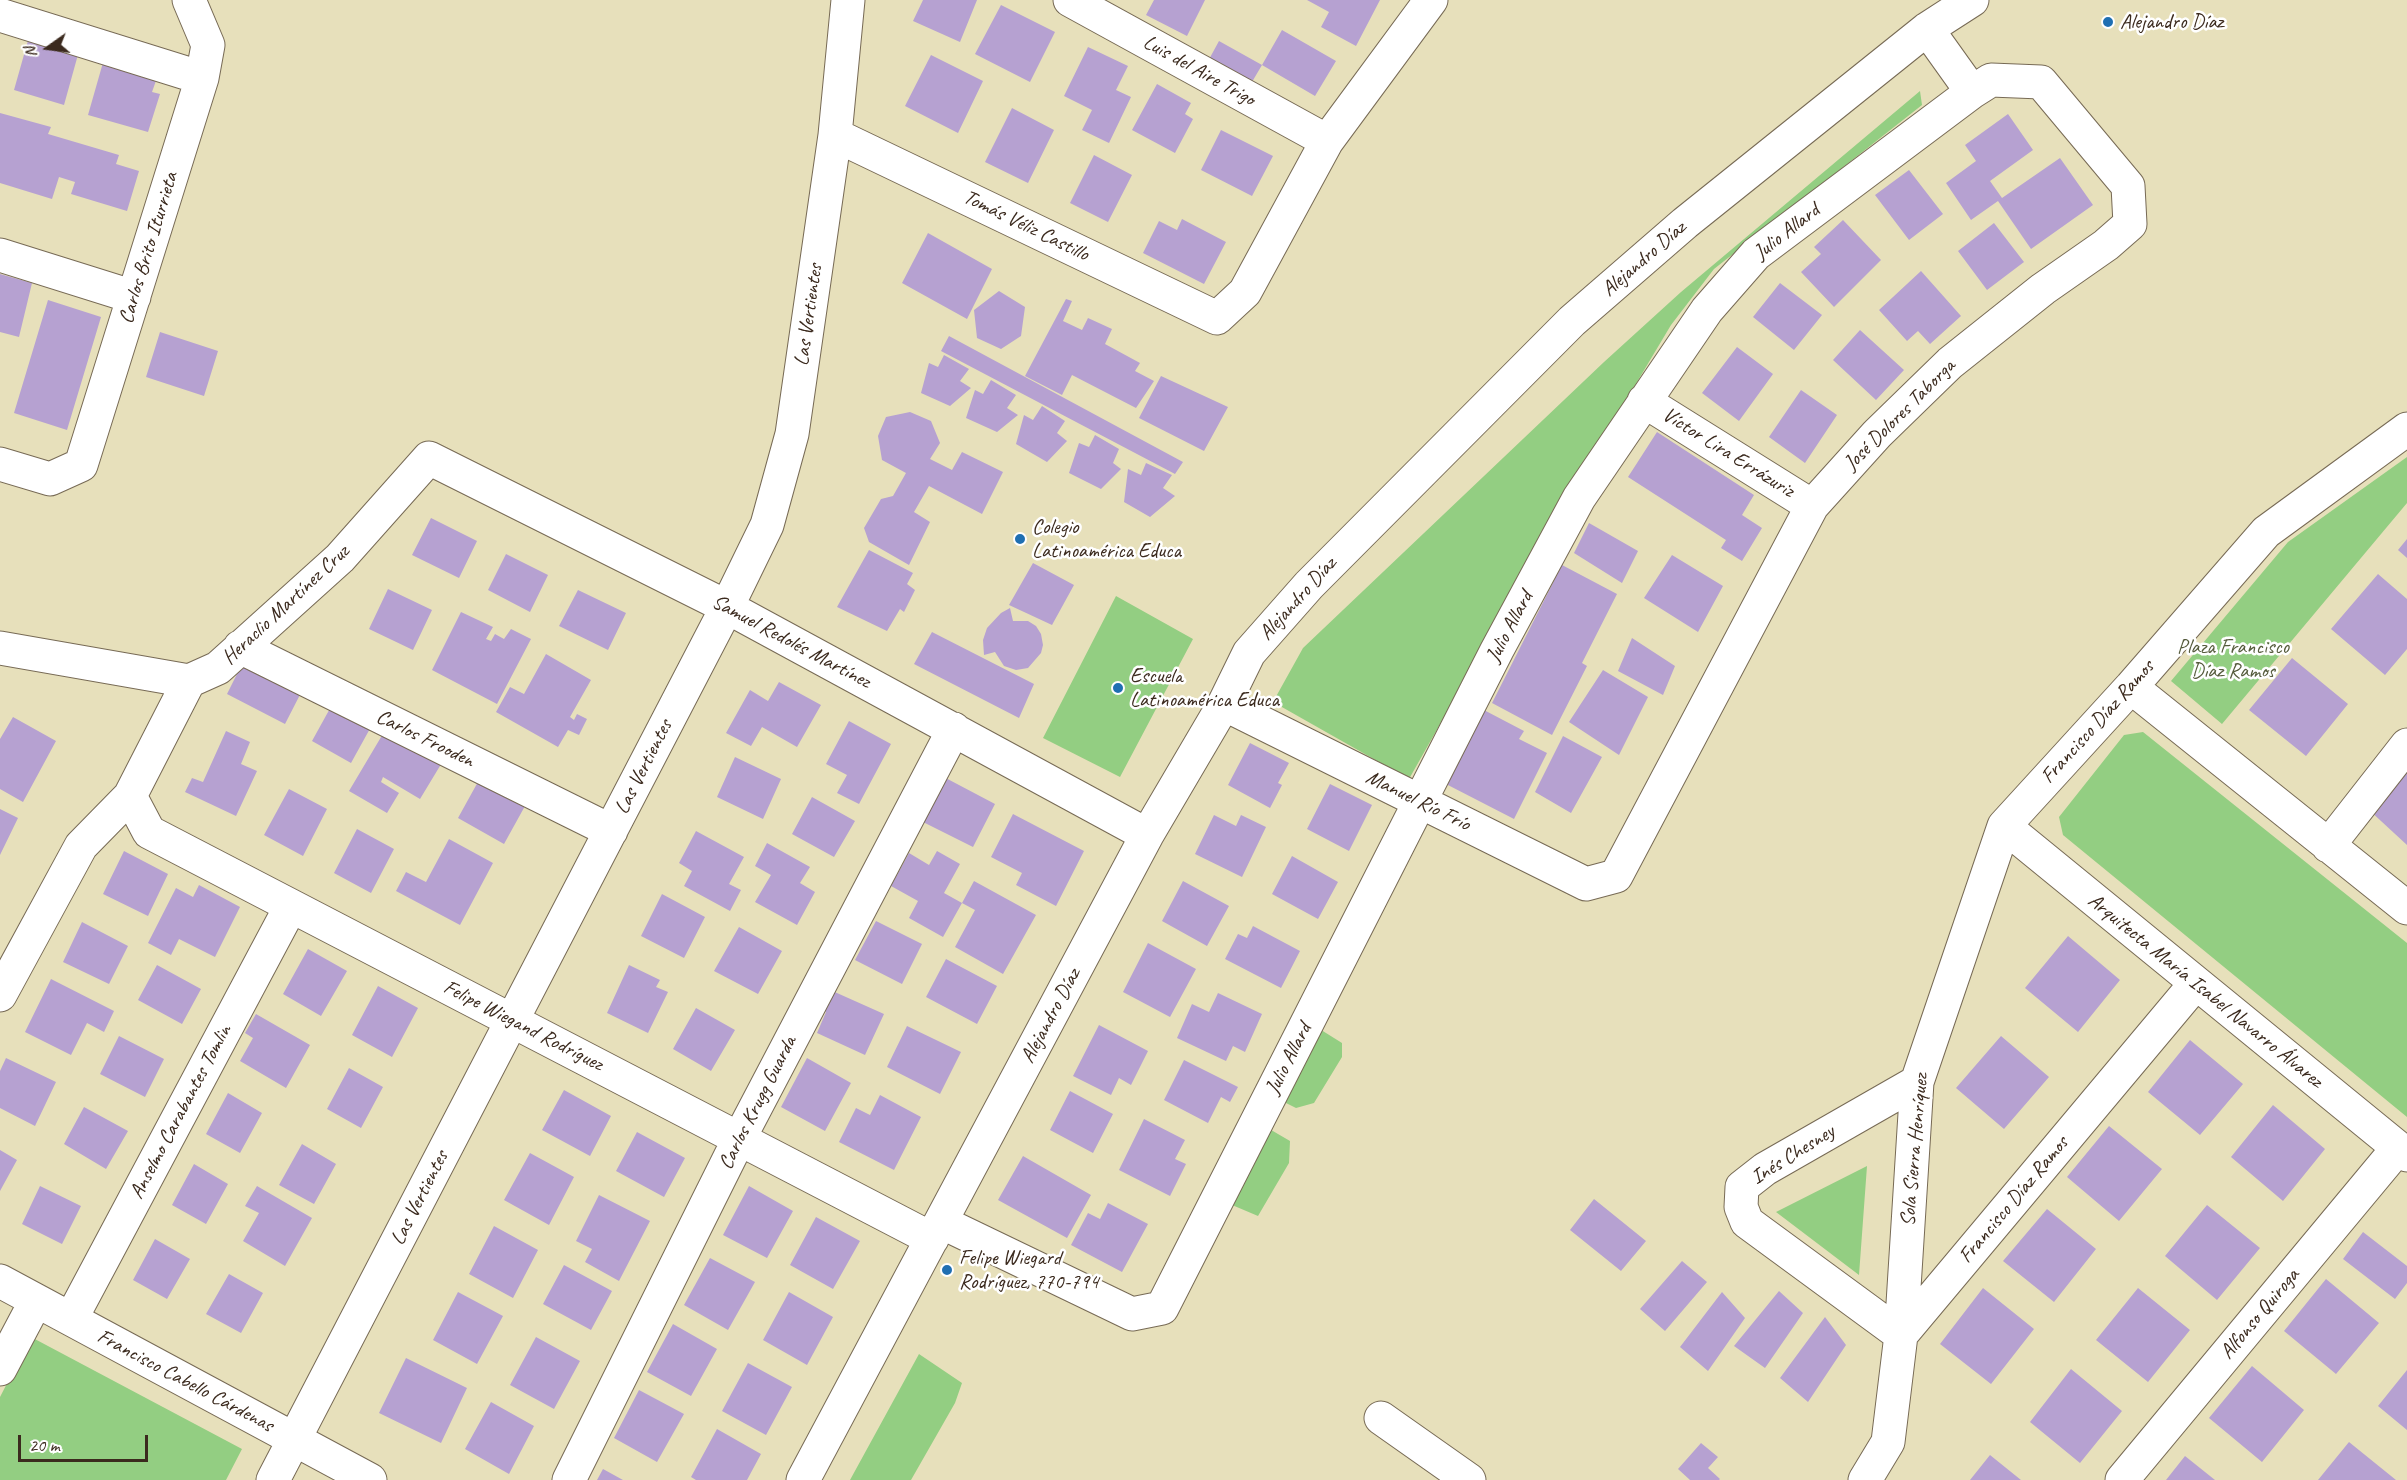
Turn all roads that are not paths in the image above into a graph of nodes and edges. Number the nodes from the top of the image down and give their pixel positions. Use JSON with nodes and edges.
{"nodes":[{"id":1,"x":189,"y":0,"type":"edge"},
{"id":2,"x":848,"y":0,"type":"edge"},
{"id":3,"x":1070,"y":0,"type":"edge"},
{"id":4,"x":1431,"y":0,"type":"edge"},
{"id":5,"x":1972,"y":0,"type":"edge"},
{"id":6,"x":0,"y":15,"type":"edge"},
{"id":7,"x":1927,"y":29,"type":"junction"},
{"id":8,"x":202,"y":78,"type":"junction"},
{"id":9,"x":1972,"y":92,"type":"junction"},
{"id":10,"x":835,"y":135,"type":"junction"},
{"id":11,"x":1327,"y":141,"type":"junction"},
{"id":12,"x":0,"y":255,"type":"edge"},
{"id":13,"x":134,"y":297,"type":"junction"},
{"id":14,"x":1644,"y":401,"type":"junction"},
{"id":15,"x":2407,"y":429,"type":"edge"},
{"id":16,"x":429,"y":458,"type":"joint"},
{"id":17,"x":0,"y":464,"type":"edge"},
{"id":18,"x":1812,"y":506,"type":"junction"},
{"id":19,"x":727,"y":607,"type":"junction"},
{"id":20,"x":240,"y":647,"type":"junction"},
{"id":21,"x":0,"y":648,"type":"edge"},
{"id":22,"x":189,"y":681,"type":"junction"},
{"id":23,"x":2131,"y":687,"type":"junction"},
{"id":24,"x":1224,"y":704,"type":"junction"},
{"id":25,"x":954,"y":729,"type":"junction"},
{"id":26,"x":2407,"y":745,"type":"edge"},
{"id":27,"x":130,"y":796,"type":"junction"},
{"id":28,"x":1420,"y":802,"type":"junction"},
{"id":29,"x":2004,"y":826,"type":"junction"},
{"id":30,"x":611,"y":831,"type":"junction"},
{"id":31,"x":1147,"y":836,"type":"junction"},
{"id":32,"x":2328,"y":846,"type":"junction"},
{"id":33,"x":1616,"y":876,"type":"joint"},
{"id":34,"x":291,"y":906,"type":"junction"},
{"id":35,"x":2407,"y":908,"type":"edge"},
{"id":36,"x":2196,"y":982,"type":"junction"},
{"id":37,"x":0,"y":995,"type":"edge"},
{"id":38,"x":512,"y":1021,"type":"junction"},
{"id":39,"x":1917,"y":1082,"type":"junction"},
{"id":40,"x":739,"y":1139,"type":"junction"},
{"id":41,"x":2403,"y":1151,"type":"edge"},
{"id":42,"x":936,"y":1231,"type":"junction"},
{"id":43,"x":0,"y":1281,"type":"edge"},
{"id":44,"x":36,"y":1301,"type":"junction"},
{"id":45,"x":1132,"y":1314,"type":"joint"},
{"id":46,"x":70,"y":1319,"type":"junction"},
{"id":47,"x":1901,"y":1335,"type":"junction"},
{"id":48,"x":0,"y":1369,"type":"edge"},
{"id":49,"x":1381,"y":1418,"type":"dead end"},
{"id":50,"x":294,"y":1439,"type":"junction"},
{"id":51,"x":273,"y":1480,"type":"edge"},
{"id":52,"x":370,"y":1480,"type":"edge"},
{"id":53,"x":569,"y":1480,"type":"edge"},
{"id":54,"x":803,"y":1480,"type":"edge"},
{"id":55,"x":1469,"y":1480,"type":"edge"},
{"id":56,"x":1866,"y":1480,"type":"edge"},
{"id":57,"x":2122,"y":1480,"type":"edge"}],
"edges":[{"from":1,"to":8,"type":"street","name":"Carlos Brito Iturrieta"},
{"from":2,"to":10,"type":"street","name":"Las Vertientes"},
{"from":3,"to":11,"type":"street","name":"Luis del Aire Trigo"},
{"from":4,"to":11,"type":"street"},
{"from":5,"to":7,"type":"street","name":"Alejandro Díaz"},
{"from":6,"to":8,"type":"street"},
{"from":7,"to":9,"type":"street"},
{"from":7,"to":24,"type":"street","name":"Alejandro Díaz"},
{"from":8,"to":13,"type":"street","name":"Carlos Brito Iturrieta"},
{"from":9,"to":14,"type":"street","name":"Julio Allard"},
{"from":9,"to":18,"type":"street","name":"José Dolores Taborga"},
{"from":10,"to":11,"type":"street","name":"Tomás Véliz Castillo"},
{"from":10,"to":19,"type":"street","name":"Las Vertientes"},
{"from":12,"to":13,"type":"street"},
{"from":13,"to":17,"type":"street","name":"Carlos Brito Iturrieta"},
{"from":14,"to":18,"type":"street","name":"Víctor Lira Errázuriz"},
{"from":14,"to":28,"type":"street","name":"Julio Allard"},
{"from":15,"to":23,"type":"street","name":"Francisco Díaz Ramos"},
{"from":16,"to":19,"type":"street","name":"Samuel Redolés Martínez"},
{"from":16,"to":20,"type":"street","name":"Heraclio Martínez Cruz"},
{"from":18,"to":33,"type":"street","name":"José Dolores Taborga"},
{"from":19,"to":25,"type":"street","name":"Samuel Redolés Martínez"},
{"from":19,"to":30,"type":"street","name":"Las Vertientes"},
{"from":20,"to":22,"type":"street","name":"Heraclio Martínez Cruz"},
{"from":20,"to":30,"type":"street","name":"Carlos Frooden"},
{"from":21,"to":22,"type":"street"},
{"from":22,"to":27,"type":"street"},
{"from":23,"to":29,"type":"street","name":"Francisco Díaz Ramos"},
{"from":23,"to":32,"type":"street"},
{"from":24,"to":28,"type":"street","name":"Manuel Río Frío"},
{"from":24,"to":31,"type":"street","name":"Alejandro Díaz"},
{"from":25,"to":31,"type":"street","name":"Samuel Redolés Martínez"},
{"from":25,"to":40,"type":"street","name":"Carlos Krugg Guarda"},
{"from":26,"to":32,"type":"street"},
{"from":27,"to":34,"type":"street","name":"Felipe Wiegand Rodríguez"},
{"from":27,"to":37,"type":"street"},
{"from":28,"to":33,"type":"street","name":"Manuel Río Frío"},
{"from":28,"to":45,"type":"street","name":"Julio Allard"},
{"from":29,"to":36,"type":"street","name":"Arquitecta María Isabel Navarro Álvarez"},
{"from":29,"to":39,"type":"street","name":"Sola Sierra Henríquez"},
{"from":30,"to":38,"type":"street","name":"Las Vertientes"},
{"from":31,"to":42,"type":"street","name":"Alejandro Díaz"},
{"from":32,"to":35,"type":"street"},
{"from":34,"to":38,"type":"street","name":"Felipe Wiegand Rodríguez"},
{"from":34,"to":46,"type":"street","name":"Anselmo Carabantes Tomlin"},
{"from":36,"to":41,"type":"street","name":"Arquitecta María Isabel Navarro Álvarez"},
{"from":36,"to":47,"type":"street","name":"Francisco Díaz Ramos"},
{"from":38,"to":40,"type":"street","name":"Felipe Wiegand Rodríguez"},
{"from":38,"to":50,"type":"street","name":"Las Vertientes"},
{"from":39,"to":47,"type":"street","name":"Sola Sierra Henríquez"},
{"from":39,"to":47,"type":"street","name":"Inés Chesney"},
{"from":40,"to":42,"type":"street","name":"Felipe Wiegand Rodríguez"},
{"from":40,"to":53,"type":"street","name":"Carlos Krugg Guarda"},
{"from":41,"to":57,"type":"street","name":"Alfonso Quiroga"},
{"from":42,"to":45,"type":"street","name":"Felipe Wiegand Rodríguez"},
{"from":42,"to":54,"type":"street","name":"Alejandro Díaz"},
{"from":43,"to":44,"type":"street","name":"Francisco Cabello Cárdenas"},
{"from":44,"to":46,"type":"street","name":"Francisco Cabello Cárdenas"},
{"from":44,"to":48,"type":"street"},
{"from":46,"to":50,"type":"street","name":"Francisco Cabello Cárdenas"},
{"from":47,"to":56,"type":"street","name":"Sola Sierra Henríquez"},
{"from":49,"to":55,"type":"street"},
{"from":50,"to":51,"type":"street","name":"Las Vertientes"},
{"from":50,"to":52,"type":"street","name":"Francisco Cabello Cárdenas"}]}
